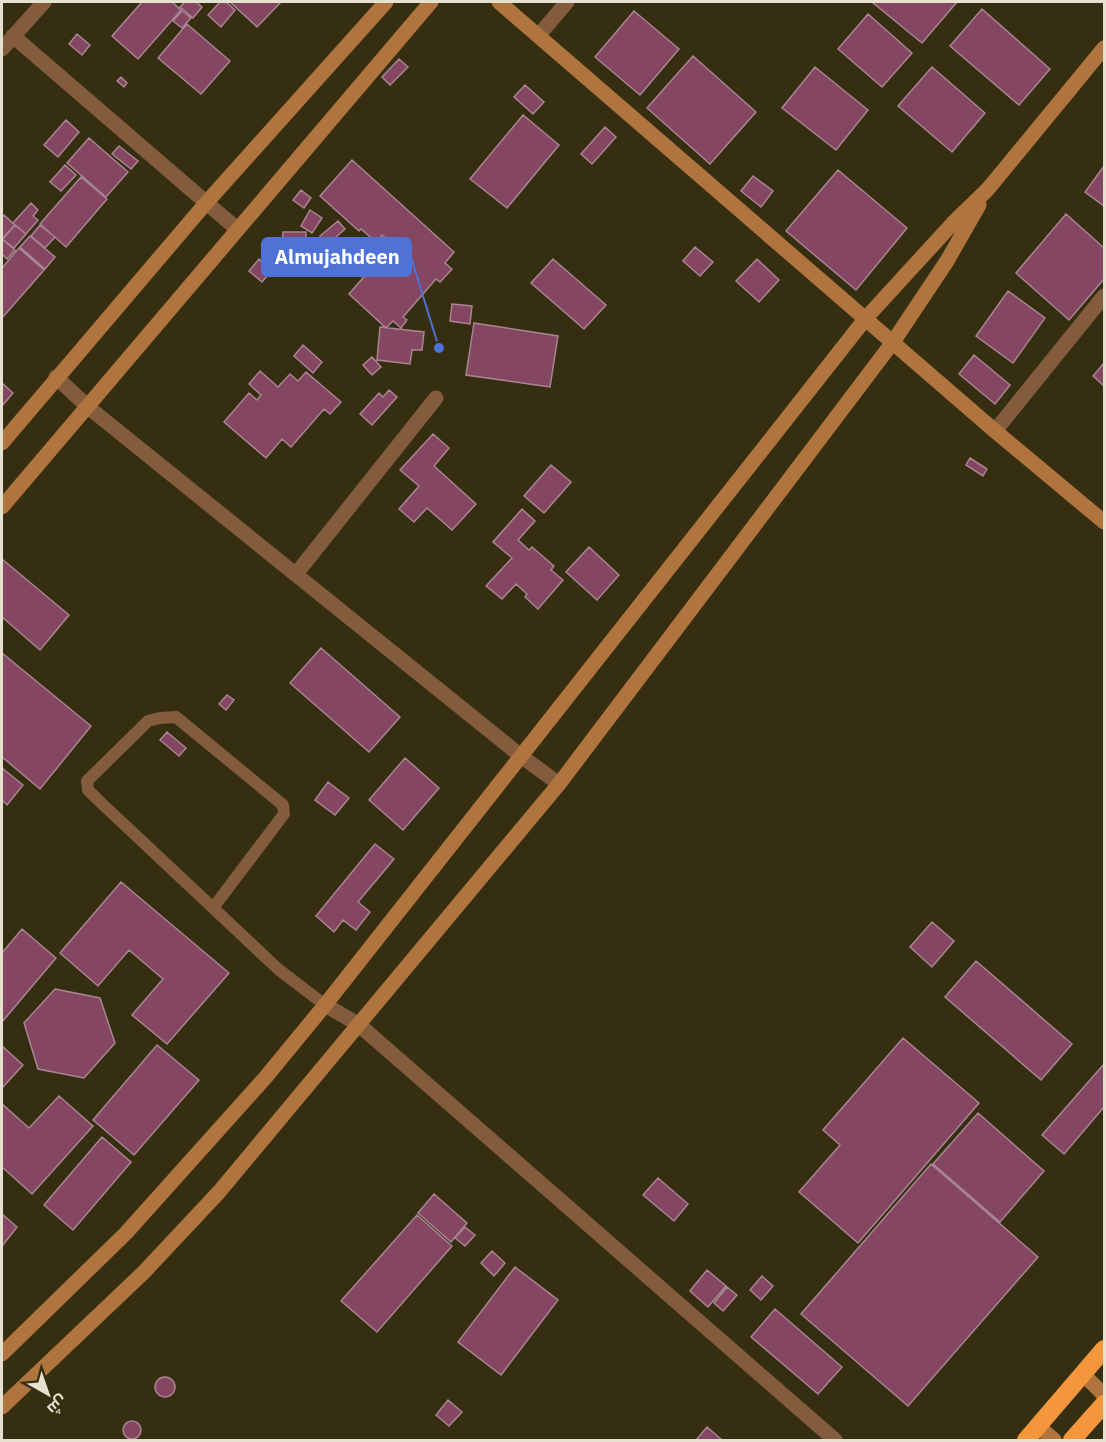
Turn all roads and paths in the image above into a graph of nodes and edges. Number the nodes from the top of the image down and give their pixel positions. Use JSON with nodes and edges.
{"nodes":[{"id":1,"x":44,"y":2,"type":"edge"},
{"id":2,"x":386,"y":2,"type":"edge"},
{"id":3,"x":431,"y":2,"type":"edge"},
{"id":4,"x":499,"y":2,"type":"edge"},
{"id":5,"x":567,"y":2,"type":"edge"},
{"id":6,"x":539,"y":35,"type":"junction"},
{"id":7,"x":13,"y":36,"type":"junction"},
{"id":8,"x":1104,"y":48,"type":"edge"},
{"id":9,"x":2,"y":49,"type":"edge"},
{"id":10,"x":988,"y":189,"type":"junction"},
{"id":11,"x":206,"y":202,"type":"junction"},
{"id":12,"x":237,"y":229,"type":"junction"},
{"id":13,"x":1104,"y":296,"type":"edge"},
{"id":14,"x":866,"y":318,"type":"junction"},
{"id":15,"x":893,"y":342,"type":"junction"},
{"id":16,"x":56,"y":377,"type":"junction"},
{"id":17,"x":436,"y":398,"type":"dead end"},
{"id":18,"x":88,"y":407,"type":"junction"},
{"id":19,"x":995,"y":431,"type":"junction"},
{"id":20,"x":2,"y":443,"type":"edge"},
{"id":21,"x":2,"y":507,"type":"edge"},
{"id":22,"x":1104,"y":522,"type":"edge"},
{"id":23,"x":296,"y":574,"type":"junction"},
{"id":24,"x":521,"y":756,"type":"junction"},
{"id":25,"x":559,"y":784,"type":"junction"},
{"id":26,"x":213,"y":908,"type":"junction"},
{"id":27,"x":326,"y":1005,"type":"junction"},
{"id":28,"x":358,"y":1024,"type":"junction"},
{"id":29,"x":1104,"y":1349,"type":"edge"},
{"id":30,"x":2,"y":1354,"type":"edge"},
{"id":31,"x":1083,"y":1374,"type":"junction"},
{"id":32,"x":1104,"y":1395,"type":"edge"},
{"id":33,"x":1104,"y":1404,"type":"edge"},
{"id":34,"x":2,"y":1407,"type":"edge"},
{"id":35,"x":1038,"y":1426,"type":"junction"},
{"id":36,"x":835,"y":1440,"type":"edge"},
{"id":37,"x":1026,"y":1440,"type":"edge"},
{"id":38,"x":1054,"y":1440,"type":"edge"},
{"id":39,"x":1072,"y":1440,"type":"edge"}],
"edges":[{"from":1,"to":7,"type":"street"},
{"from":2,"to":11,"type":"street"},
{"from":3,"to":12,"type":"street"},
{"from":4,"to":6,"type":"street"},
{"from":5,"to":6,"type":"street"},
{"from":6,"to":14,"type":"street"},
{"from":7,"to":9,"type":"street"},
{"from":7,"to":11,"type":"street"},
{"from":8,"to":10,"type":"street"},
{"from":10,"to":14,"type":"street"},
{"from":10,"to":15,"type":"street"},
{"from":11,"to":12,"type":"street"},
{"from":11,"to":16,"type":"street"},
{"from":12,"to":18,"type":"street"},
{"from":13,"to":19,"type":"street"},
{"from":14,"to":15,"type":"street"},
{"from":14,"to":24,"type":"street"},
{"from":15,"to":19,"type":"street"},
{"from":15,"to":25,"type":"street"},
{"from":16,"to":18,"type":"street"},
{"from":16,"to":20,"type":"street"},
{"from":17,"to":23,"type":"street"},
{"from":18,"to":21,"type":"street"},
{"from":18,"to":23,"type":"street"},
{"from":19,"to":22,"type":"street"},
{"from":23,"to":24,"type":"street"},
{"from":24,"to":25,"type":"street"},
{"from":24,"to":27,"type":"street"},
{"from":25,"to":28,"type":"street"},
{"from":26,"to":26,"type":"lane"},
{"from":26,"to":27,"type":"lane"},
{"from":27,"to":28,"type":"street"},
{"from":27,"to":30,"type":"street"},
{"from":28,"to":34,"type":"street"},
{"from":28,"to":36,"type":"street"},
{"from":29,"to":31,"type":"highway"},
{"from":31,"to":32,"type":"street"},
{"from":31,"to":35,"type":"highway"},
{"from":33,"to":39,"type":"highway"},
{"from":35,"to":37,"type":"highway"},
{"from":35,"to":38,"type":"street"}]}
